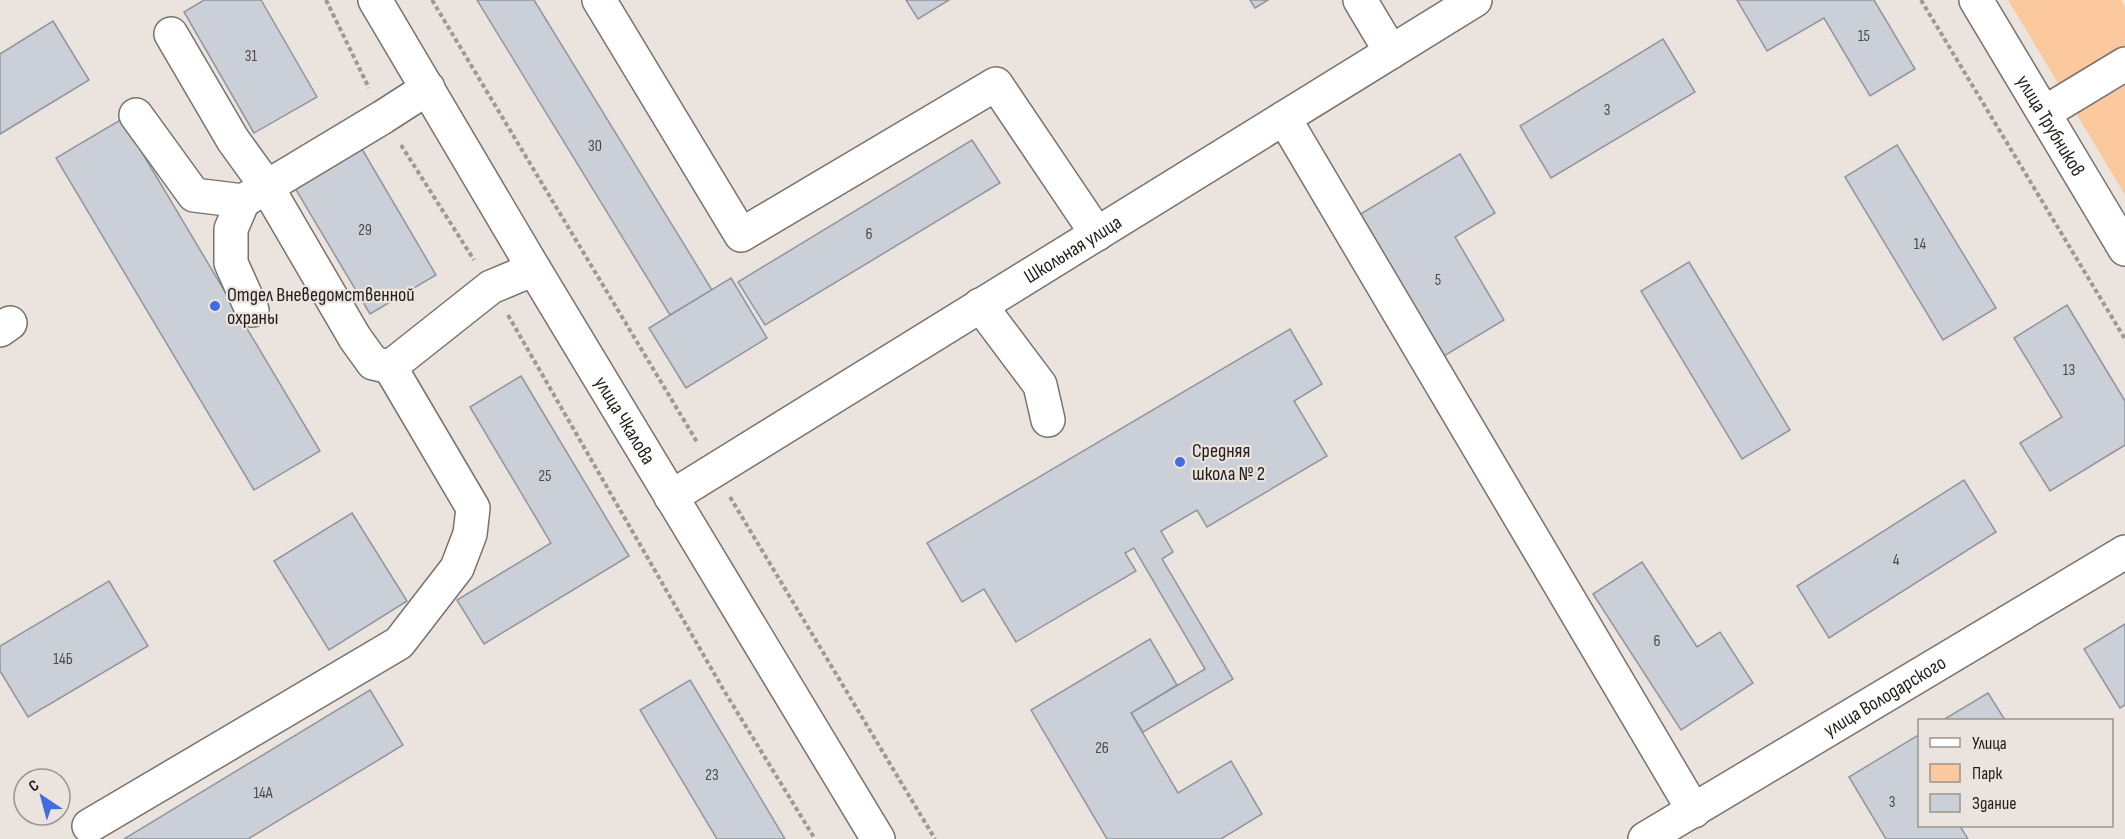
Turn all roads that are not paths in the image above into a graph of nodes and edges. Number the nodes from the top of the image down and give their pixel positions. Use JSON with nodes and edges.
{"nodes":[{"id":1,"x":375,"y":0,"type":"edge"},
{"id":2,"x":599,"y":0,"type":"edge"},
{"id":3,"x":1360,"y":0,"type":"edge"},
{"id":4,"x":1475,"y":0,"type":"edge"},
{"id":5,"x":1976,"y":0,"type":"edge"},
{"id":6,"x":171,"y":34,"type":"dead end"},
{"id":7,"x":1391,"y":52,"type":"junction"},
{"id":8,"x":2125,"y":63,"type":"edge"},
{"id":9,"x":428,"y":88,"type":"junction"},
{"id":10,"x":2044,"y":113,"type":"junction"},
{"id":11,"x":136,"y":115,"type":"dead end"},
{"id":12,"x":1284,"y":118,"type":"junction"},
{"id":13,"x":255,"y":194,"type":"junction"},
{"id":14,"x":1096,"y":234,"type":"junction"},
{"id":15,"x":2125,"y":249,"type":"edge"},
{"id":16,"x":534,"y":269,"type":"junction"},
{"id":17,"x":980,"y":305,"type":"junction"},
{"id":18,"x":252,"y":310,"type":"dead end"},
{"id":19,"x":390,"y":367,"type":"junction"},
{"id":20,"x":1048,"y":420,"type":"dead end"},
{"id":21,"x":671,"y":497,"type":"junction"},
{"id":22,"x":2125,"y":552,"type":"edge"},
{"id":23,"x":1694,"y":811,"type":"junction"},
{"id":24,"x":88,"y":826,"type":"dead end"},
{"id":25,"x":878,"y":839,"type":"edge"},
{"id":26,"x":1646,"y":839,"type":"edge"}],
"edges":[{"from":1,"to":9,"type":"street","name":"улица Чкалова"},
{"from":2,"to":14,"type":"street"},
{"from":3,"to":7,"type":"street"},
{"from":4,"to":7,"type":"street","name":"Школьная улица"},
{"from":5,"to":10,"type":"street","name":"улица Трубников"},
{"from":6,"to":13,"type":"street"},
{"from":7,"to":12,"type":"street","name":"Школьная улица"},
{"from":8,"to":10,"type":"street"},
{"from":9,"to":13,"type":"street"},
{"from":9,"to":16,"type":"street","name":"улица Чкалова"},
{"from":10,"to":15,"type":"street","name":"улица Трубников"},
{"from":11,"to":13,"type":"street"},
{"from":12,"to":14,"type":"street","name":"Школьная улица"},
{"from":12,"to":23,"type":"street"},
{"from":13,"to":18,"type":"street"},
{"from":13,"to":19,"type":"street"},
{"from":14,"to":17,"type":"street","name":"Школьная улица"},
{"from":16,"to":19,"type":"street"},
{"from":16,"to":21,"type":"street","name":"улица Чкалова"},
{"from":17,"to":20,"type":"street"},
{"from":17,"to":21,"type":"street","name":"Школьная улица"},
{"from":19,"to":24,"type":"street"},
{"from":21,"to":25,"type":"street","name":"улица Чкалова"},
{"from":22,"to":23,"type":"street","name":"улица Володарского"},
{"from":23,"to":26,"type":"street","name":"улица Володарского"}]}
